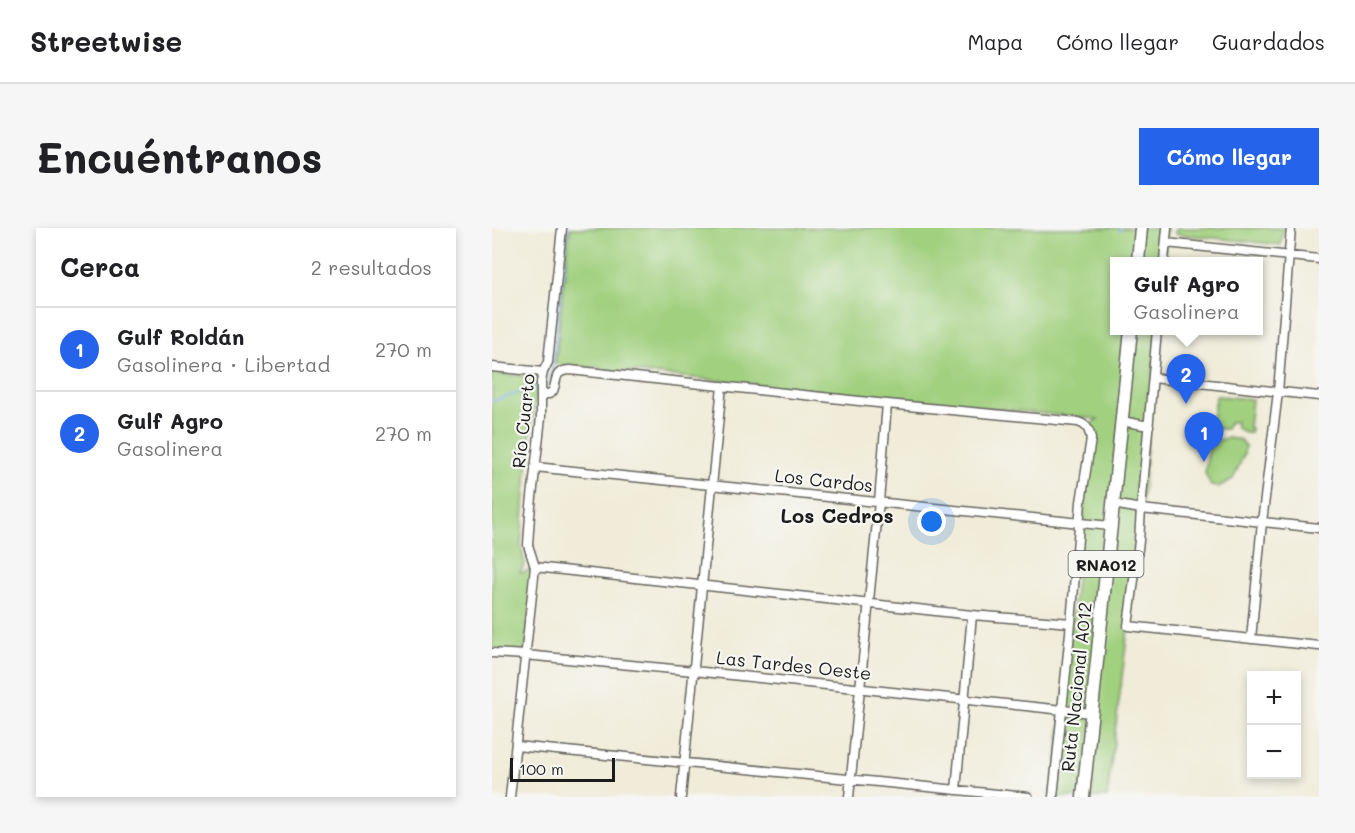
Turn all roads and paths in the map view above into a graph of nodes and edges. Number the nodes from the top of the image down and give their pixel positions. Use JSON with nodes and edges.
{"nodes":[{"id":1,"x":562,"y":228,"type":"edge"},
{"id":2,"x":1141,"y":228,"type":"edge"},
{"id":3,"x":1167,"y":228,"type":"edge"},
{"id":4,"x":1292,"y":228,"type":"edge"},
{"id":5,"x":1166,"y":243,"type":"junction"},
{"id":6,"x":1288,"y":255,"type":"junction"},
{"id":7,"x":1138,"y":257,"type":"edge"},
{"id":8,"x":1164,"y":257,"type":"edge"},
{"id":9,"x":1319,"y":259,"type":"edge"},
{"id":10,"x":1130,"y":335,"type":"edge"},
{"id":11,"x":1157,"y":335,"type":"edge"},
{"id":12,"x":492,"y":367,"type":"edge"},
{"id":13,"x":543,"y":372,"type":"junction"},
{"id":14,"x":1153,"y":378,"type":"junction"},
{"id":15,"x":722,"y":386,"type":"junction"},
{"id":16,"x":1278,"y":392,"type":"junction"},
{"id":17,"x":541,"y":394,"type":"junction"},
{"id":18,"x":1319,"y":396,"type":"edge"},
{"id":19,"x":887,"y":404,"type":"junction"},
{"id":20,"x":1121,"y":421,"type":"junction"},
{"id":21,"x":1149,"y":426,"type":"junction"},
{"id":22,"x":535,"y":467,"type":"junction"},
{"id":23,"x":713,"y":485,"type":"junction"},
{"id":24,"x":879,"y":502,"type":"junction"},
{"id":25,"x":1113,"y":504,"type":"junction"},
{"id":26,"x":1140,"y":509,"type":"junction"},
{"id":27,"x":1262,"y":522,"type":"junction"},
{"id":28,"x":1080,"y":523,"type":"junction"},
{"id":29,"x":1110,"y":526,"type":"junction"},
{"id":30,"x":1319,"y":528,"type":"edge"},
{"id":31,"x":535,"y":567,"type":"junction"},
{"id":32,"x":703,"y":585,"type":"junction"},
{"id":33,"x":868,"y":604,"type":"junction"},
{"id":34,"x":972,"y":615,"type":"junction"},
{"id":35,"x":1071,"y":623,"type":"junction"},
{"id":36,"x":1251,"y":639,"type":"junction"},
{"id":37,"x":1319,"y":646,"type":"edge"},
{"id":38,"x":492,"y":653,"type":"edge"},
{"id":39,"x":525,"y":655,"type":"junction"},
{"id":40,"x":694,"y":671,"type":"junction"},
{"id":41,"x":860,"y":689,"type":"junction"},
{"id":42,"x":964,"y":700,"type":"junction"},
{"id":43,"x":1062,"y":710,"type":"junction"},
{"id":44,"x":1091,"y":713,"type":"junction"},
{"id":45,"x":516,"y":746,"type":"junction"},
{"id":46,"x":685,"y":762,"type":"junction"},
{"id":47,"x":851,"y":779,"type":"junction"},
{"id":48,"x":956,"y":790,"type":"junction"},
{"id":49,"x":510,"y":797,"type":"edge"},
{"id":50,"x":681,"y":797,"type":"edge"},
{"id":51,"x":849,"y":797,"type":"edge"},
{"id":52,"x":1028,"y":797,"type":"edge"},
{"id":53,"x":1053,"y":797,"type":"edge"},
{"id":54,"x":1083,"y":797,"type":"edge"}],
"edges":[{"from":1,"to":13,"type":"street","name":"Río Cuarto"},
{"from":2,"to":7,"type":"highway"},
{"from":3,"to":5,"type":"street"},
{"from":4,"to":6,"type":"street"},
{"from":5,"to":6,"type":"street"},
{"from":5,"to":8,"type":"street"},
{"from":6,"to":9,"type":"street"},
{"from":6,"to":16,"type":"street"},
{"from":10,"to":20,"type":"highway","name":"Ruta Nacional A012","number":"RNA012"},
{"from":11,"to":14,"type":"street"},
{"from":12,"to":13,"type":"street"},
{"from":13,"to":17,"type":"street","name":"Río Cuarto"},
{"from":14,"to":16,"type":"street"},
{"from":14,"to":21,"type":"street"},
{"from":15,"to":17,"type":"street"},
{"from":15,"to":19,"type":"street"},
{"from":15,"to":23,"type":"street"},
{"from":16,"to":18,"type":"street"},
{"from":16,"to":27,"type":"street"},
{"from":17,"to":22,"type":"street","name":"Río Cuarto"},
{"from":19,"to":24,"type":"street"},
{"from":19,"to":28,"type":"street"},
{"from":20,"to":21,"type":"street"},
{"from":20,"to":25,"type":"highway","name":"Ruta Nacional A012","number":"RNA012"},
{"from":21,"to":26,"type":"street"},
{"from":22,"to":23,"type":"street","name":"Los Cardos"},
{"from":22,"to":31,"type":"street","name":"Río Cuarto"},
{"from":23,"to":24,"type":"street","name":"Los Cardos"},
{"from":23,"to":32,"type":"street"},
{"from":24,"to":28,"type":"street","name":"Los Cardos"},
{"from":24,"to":33,"type":"street"},
{"from":25,"to":26,"type":"street"},
{"from":25,"to":29,"type":"highway","name":"Ruta Nacional A012","number":"RNA012"},
{"from":26,"to":27,"type":"street"},
{"from":26,"to":36,"type":"street"},
{"from":27,"to":30,"type":"street"},
{"from":27,"to":36,"type":"street"},
{"from":28,"to":29,"type":"street","name":"Los Cardos"},
{"from":28,"to":35,"type":"street"},
{"from":29,"to":44,"type":"highway","name":"Ruta Nacional A012","number":"RNA012"},
{"from":31,"to":32,"type":"street"},
{"from":31,"to":39,"type":"street","name":"Río Cuarto"},
{"from":32,"to":33,"type":"street"},
{"from":32,"to":40,"type":"street"},
{"from":33,"to":34,"type":"street"},
{"from":33,"to":41,"type":"street"},
{"from":34,"to":35,"type":"street"},
{"from":34,"to":42,"type":"street"},
{"from":35,"to":43,"type":"street"},
{"from":36,"to":37,"type":"street"},
{"from":38,"to":39,"type":"street","name":"Las Tardes Oeste"},
{"from":39,"to":40,"type":"street","name":"Las Tardes Oeste"},
{"from":39,"to":45,"type":"street","name":"Río Cuarto"},
{"from":40,"to":41,"type":"street","name":"Las Tardes Oeste"},
{"from":40,"to":46,"type":"street"},
{"from":41,"to":42,"type":"street","name":"Las Tardes Oeste"},
{"from":41,"to":47,"type":"street"},
{"from":42,"to":43,"type":"street","name":"Las Tardes Oeste"},
{"from":42,"to":48,"type":"street"},
{"from":43,"to":44,"type":"street","name":"Las Tardes Oeste"},
{"from":43,"to":53,"type":"street"},
{"from":44,"to":54,"type":"highway","name":"Ruta Nacional A012","number":"RNA012"},
{"from":45,"to":46,"type":"street"},
{"from":45,"to":49,"type":"street","name":"Río Cuarto"},
{"from":46,"to":47,"type":"street"},
{"from":46,"to":50,"type":"street"},
{"from":47,"to":48,"type":"street"},
{"from":47,"to":51,"type":"street"},
{"from":48,"to":52,"type":"street"}]}
